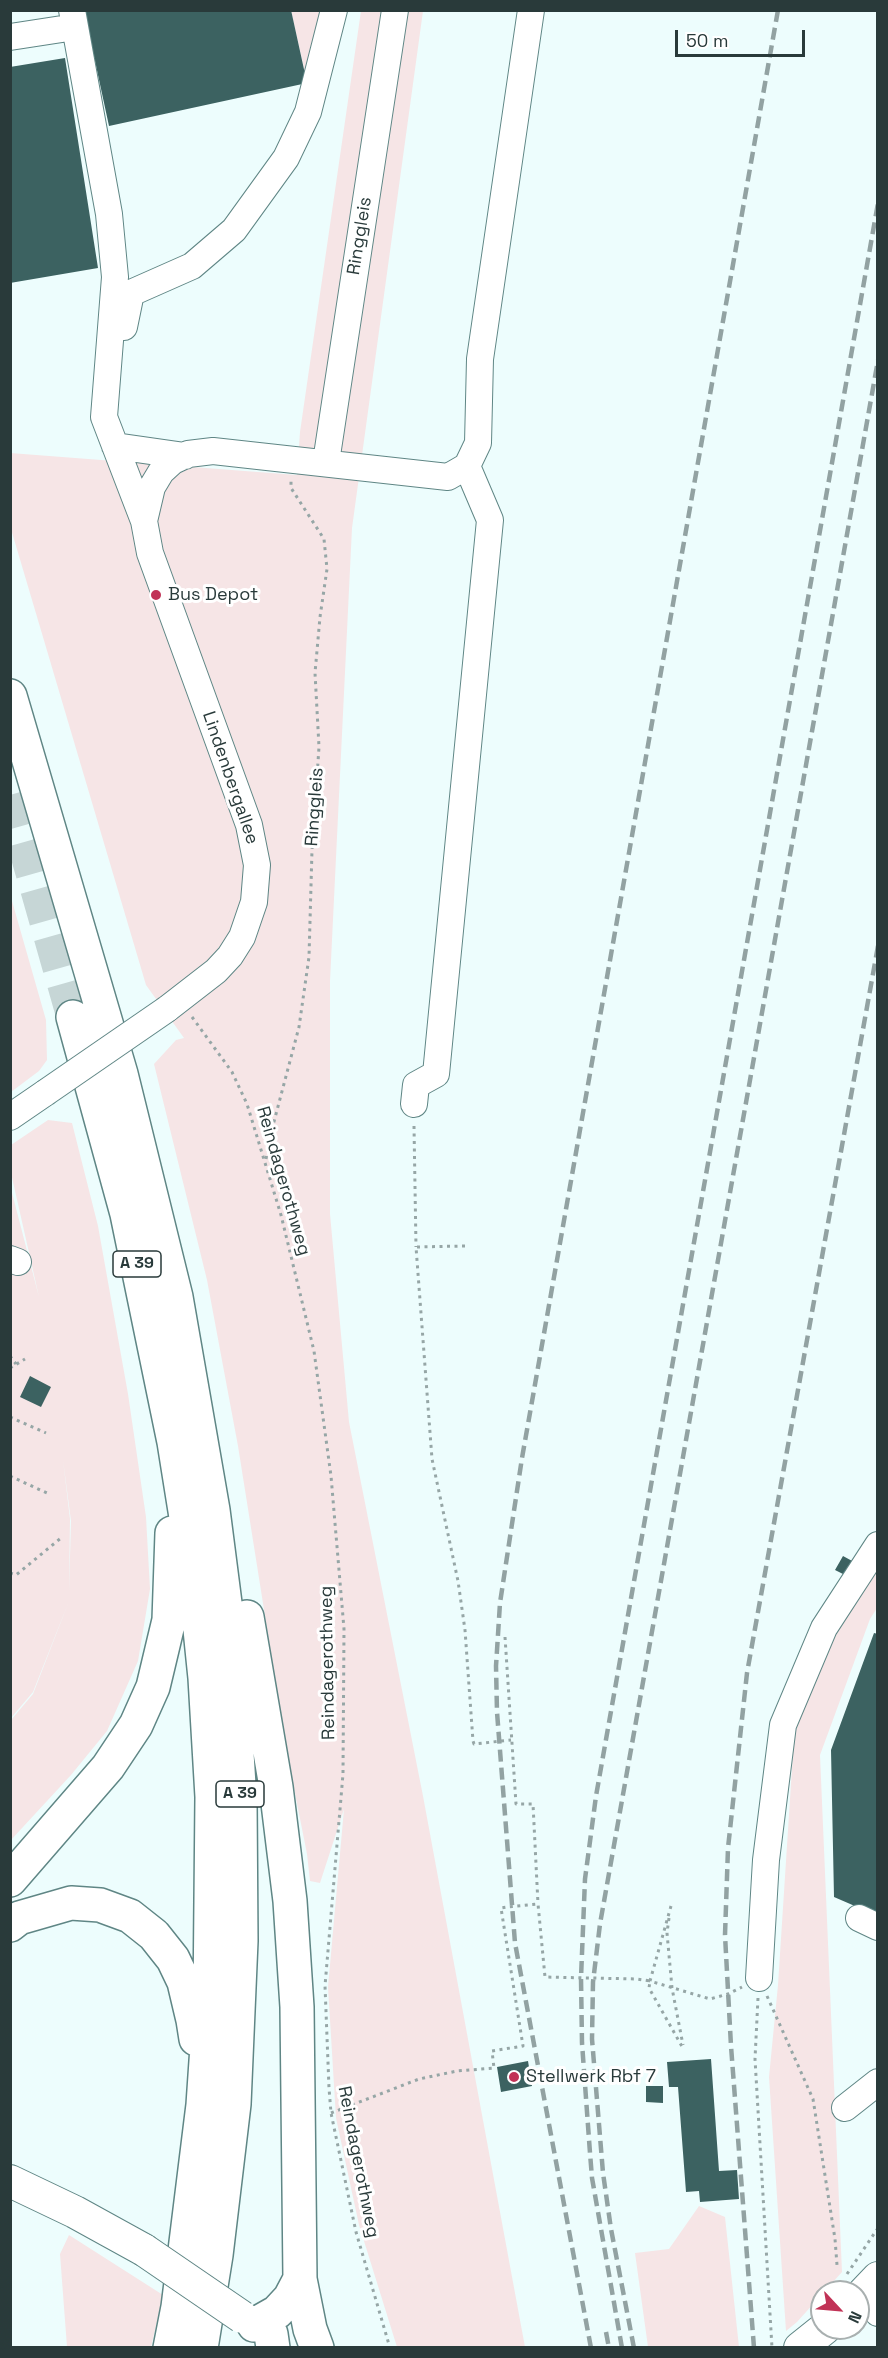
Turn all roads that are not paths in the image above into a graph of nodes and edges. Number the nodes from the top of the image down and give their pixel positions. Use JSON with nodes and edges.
{"nodes":[{"id":1,"x":334,"y":10,"type":"edge"},
{"id":2,"x":395,"y":10,"type":"edge"},
{"id":3,"x":531,"y":10,"type":"edge"},
{"id":4,"x":73,"y":19,"type":"edge"},
{"id":5,"x":10,"y":37,"type":"edge"},
{"id":6,"x":107,"y":381,"type":"junction"},
{"id":7,"x":115,"y":447,"type":"junction"},
{"id":8,"x":185,"y":456,"type":"junction"},
{"id":9,"x":326,"y":462,"type":"junction"},
{"id":10,"x":467,"y":466,"type":"junction"},
{"id":11,"x":144,"y":521,"type":"junction"},
{"id":12,"x":10,"y":696,"type":"edge"},
{"id":13,"x":73,"y":1017,"type":"tunnel mouth"},
{"id":14,"x":414,"y":1104,"type":"road end"},
{"id":15,"x":10,"y":1117,"type":"edge"},
{"id":16,"x":184,"y":1336,"type":"junction"},
{"id":17,"x":174,"y":1442,"type":"junction"},
{"id":18,"x":878,"y":1545,"type":"edge"},
{"id":19,"x":10,"y":1880,"type":"edge"},
{"id":20,"x":10,"y":1925,"type":"edge"},
{"id":21,"x":759,"y":1978,"type":"road end"},
{"id":22,"x":878,"y":2082,"type":"edge"},
{"id":23,"x":203,"y":2105,"type":"junction"},
{"id":24,"x":845,"y":2108,"type":"dead end"},
{"id":25,"x":10,"y":2181,"type":"edge"},
{"id":26,"x":300,"y":2279,"type":"junction"},
{"id":27,"x":266,"y":2335,"type":"edge"},
{"id":28,"x":170,"y":2348,"type":"edge"},
{"id":29,"x":201,"y":2348,"type":"edge"},
{"id":30,"x":317,"y":2348,"type":"edge"}],
"edges":[{"from":1,"to":6,"type":"street"},
{"from":2,"to":9,"type":"street","name":"Ringgleis"},
{"from":3,"to":10,"type":"street"},
{"from":4,"to":5,"type":"street"},
{"from":4,"to":6,"type":"street"},
{"from":6,"to":7,"type":"street"},
{"from":7,"to":8,"type":"street","name":"Lindenbergallee"},
{"from":7,"to":11,"type":"street"},
{"from":8,"to":9,"type":"street","name":"Lindenbergallee"},
{"from":8,"to":11,"type":"street","name":"Lindenbergallee"},
{"from":9,"to":10,"type":"street","name":"Lindenbergallee"},
{"from":10,"to":14,"type":"street"},
{"from":11,"to":15,"type":"street","name":"Lindenbergallee","bridge":true},
{"from":12,"to":16,"type":"highway","number":"A 39"},
{"from":13,"to":17,"type":"highway","number":"A 39"},
{"from":16,"to":26,"type":"highway"},
{"from":16,"to":29,"type":"highway","number":"A 39"},
{"from":17,"to":19,"type":"highway"},
{"from":17,"to":23,"type":"highway","number":"A 39"},
{"from":18,"to":21,"type":"street"},
{"from":20,"to":23,"type":"highway"},
{"from":22,"to":24,"type":"street"},
{"from":23,"to":28,"type":"highway","number":"A 39"},
{"from":25,"to":27,"type":"main road","bridge":true},
{"from":26,"to":27,"type":"highway"},
{"from":26,"to":30,"type":"highway"}]}
